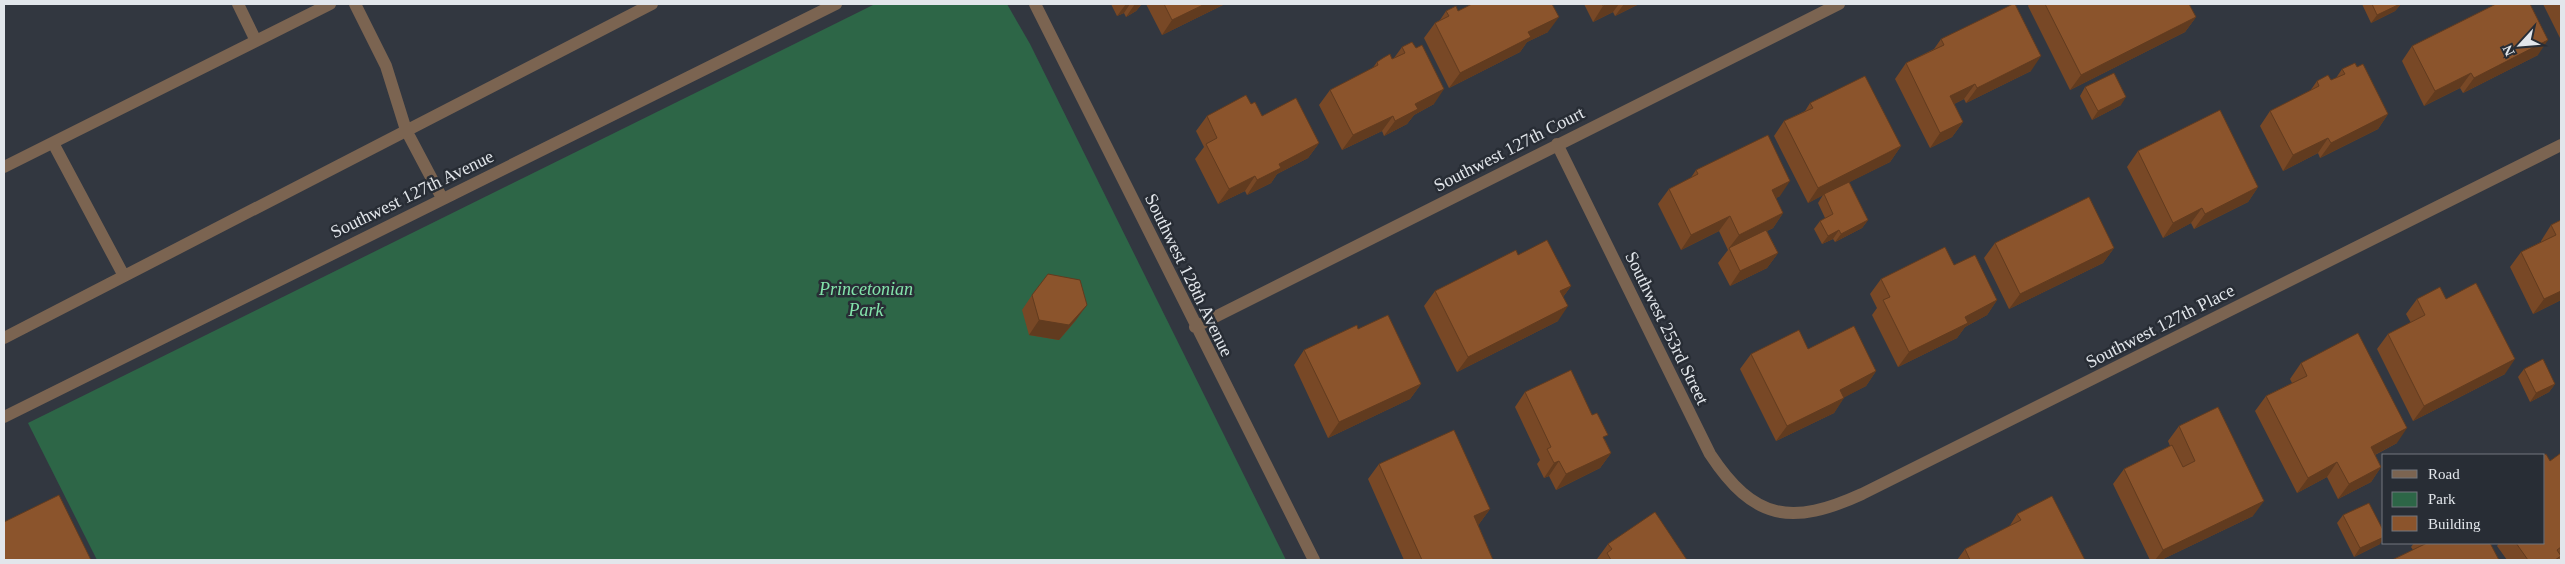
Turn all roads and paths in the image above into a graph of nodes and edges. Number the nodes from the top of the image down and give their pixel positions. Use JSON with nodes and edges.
{"nodes":[{"id":1,"x":238,"y":4,"type":"edge"},
{"id":2,"x":330,"y":4,"type":"edge"},
{"id":3,"x":355,"y":4,"type":"edge"},
{"id":4,"x":652,"y":4,"type":"edge"},
{"id":5,"x":836,"y":4,"type":"edge"},
{"id":6,"x":1035,"y":4,"type":"edge"},
{"id":7,"x":1839,"y":4,"type":"edge"},
{"id":8,"x":256,"y":41,"type":"junction"},
{"id":9,"x":406,"y":130,"type":"junction"},
{"id":10,"x":52,"y":143,"type":"junction"},
{"id":11,"x":1557,"y":144,"type":"junction"},
{"id":12,"x":2561,"y":144,"type":"edge"},
{"id":13,"x":4,"y":167,"type":"edge"},
{"id":14,"x":442,"y":198,"type":"junction"},
{"id":15,"x":124,"y":276,"type":"junction"},
{"id":16,"x":1195,"y":326,"type":"junction"},
{"id":17,"x":4,"y":338,"type":"edge"},
{"id":18,"x":4,"y":417,"type":"edge"},
{"id":19,"x":1767,"y":509,"type":"joint"},
{"id":20,"x":1314,"y":560,"type":"edge"}],
"edges":[{"from":1,"to":8,"type":"street"},
{"from":2,"to":8,"type":"street"},
{"from":3,"to":9,"type":"street"},
{"from":4,"to":9,"type":"street"},
{"from":5,"to":14,"type":"street","name":"Southwest 127th Avenue"},
{"from":6,"to":16,"type":"street","name":"Southwest 128th Avenue"},
{"from":7,"to":11,"type":"street","name":"Southwest 127th Court"},
{"from":8,"to":10,"type":"street"},
{"from":9,"to":14,"type":"street"},
{"from":9,"to":15,"type":"street"},
{"from":10,"to":13,"type":"street"},
{"from":10,"to":15,"type":"street"},
{"from":11,"to":16,"type":"street","name":"Southwest 127th Court"},
{"from":11,"to":19,"type":"street","name":"Southwest 253rd Street"},
{"from":12,"to":19,"type":"street","name":"Southwest 127th Place"},
{"from":14,"to":18,"type":"street","name":"Southwest 127th Avenue"},
{"from":15,"to":17,"type":"street"},
{"from":16,"to":20,"type":"street","name":"Southwest 128th Avenue"}]}
